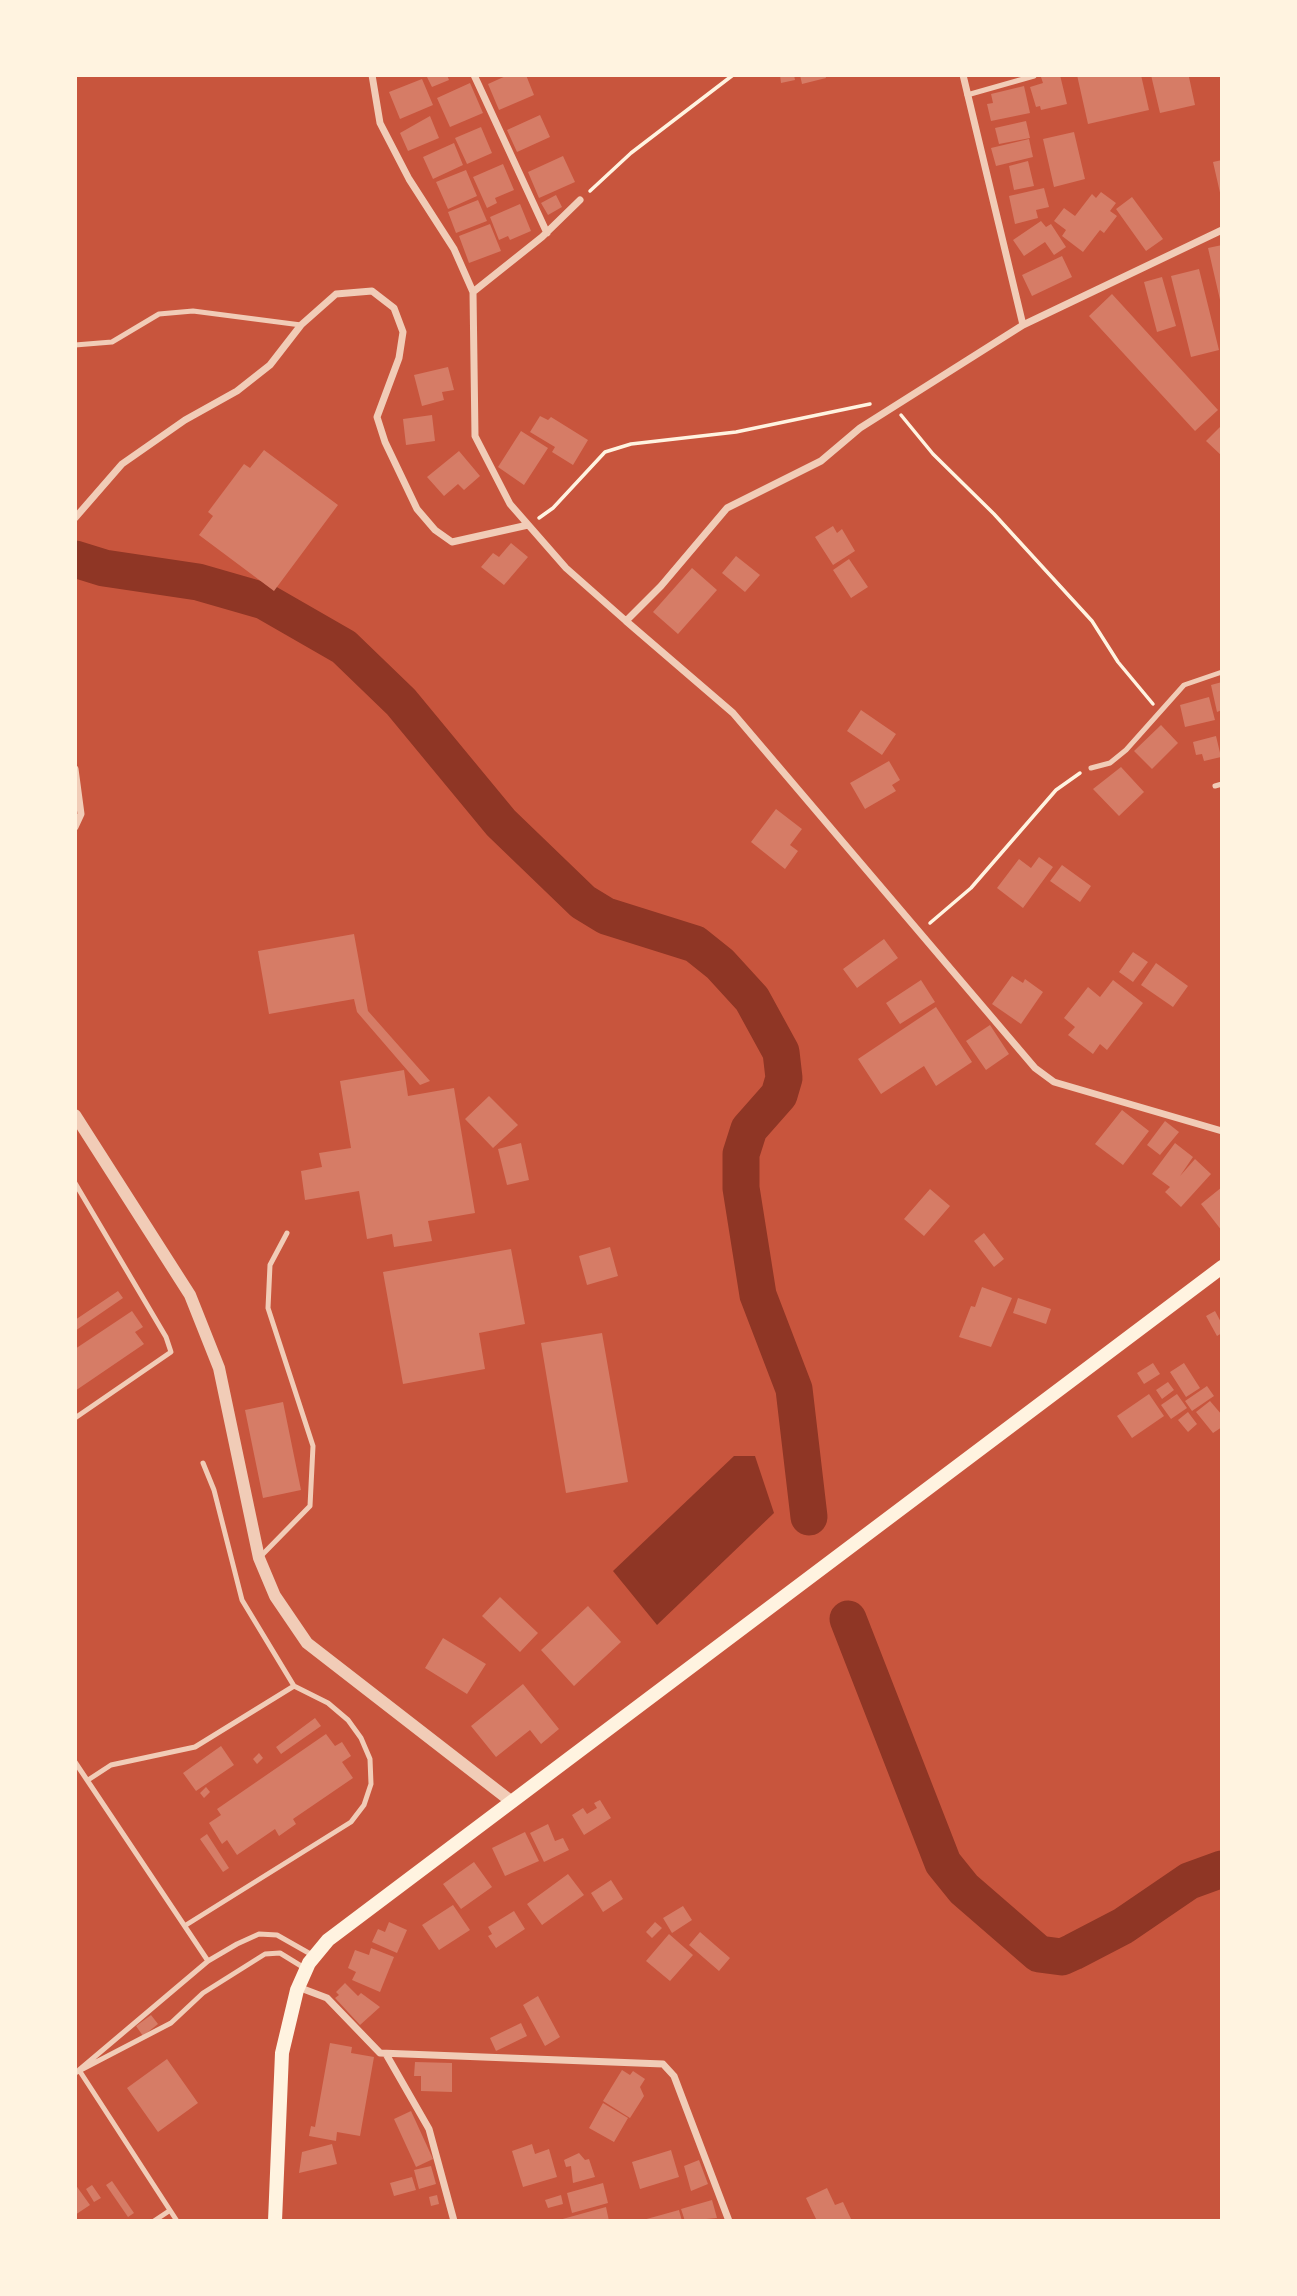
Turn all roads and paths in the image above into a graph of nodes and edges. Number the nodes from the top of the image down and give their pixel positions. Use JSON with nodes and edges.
{"nodes":[{"id":1,"x":372,"y":75,"type":"edge"},
{"id":2,"x":474,"y":75,"type":"edge"},
{"id":3,"x":733,"y":75,"type":"edge"},
{"id":4,"x":962,"y":75,"type":"edge"},
{"id":5,"x":1034,"y":76,"type":"edge"},
{"id":6,"x":967,"y":94,"type":"junction"},
{"id":7,"x":580,"y":200,"type":"joint"},
{"id":8,"x":1222,"y":230,"type":"edge"},
{"id":9,"x":547,"y":233,"type":"junction"},
{"id":10,"x":473,"y":292,"type":"junction"},
{"id":11,"x":301,"y":325,"type":"junction"},
{"id":12,"x":1023,"y":325,"type":"junction"},
{"id":13,"x":75,"y":345,"type":"edge"},
{"id":14,"x":894,"y":406,"type":"junction"},
{"id":15,"x":75,"y":518,"type":"edge"},
{"id":16,"x":528,"y":525,"type":"junction"},
{"id":17,"x":626,"y":621,"type":"junction"},
{"id":18,"x":1222,"y":672,"type":"edge"},
{"id":19,"x":1160,"y":713,"type":"junction"},
{"id":20,"x":1091,"y":768,"type":"joint"},
{"id":21,"x":75,"y":769,"type":"edge"},
{"id":22,"x":1222,"y":784,"type":"edge"},
{"id":23,"x":1214,"y":786,"type":"dead end"},
{"id":24,"x":75,"y":827,"type":"edge"},
{"id":25,"x":920,"y":931,"type":"junction"},
{"id":26,"x":75,"y":1115,"type":"edge"},
{"id":27,"x":1222,"y":1131,"type":"edge"},
{"id":28,"x":75,"y":1184,"type":"edge"},
{"id":29,"x":287,"y":1233,"type":"dead end"},
{"id":30,"x":1222,"y":1268,"type":"edge"},
{"id":31,"x":75,"y":1418,"type":"edge"},
{"id":32,"x":203,"y":1463,"type":"dead end"},
{"id":33,"x":259,"y":1558,"type":"junction"},
{"id":34,"x":294,"y":1686,"type":"junction"},
{"id":35,"x":75,"y":1762,"type":"edge"},
{"id":36,"x":88,"y":1780,"type":"junction"},
{"id":37,"x":512,"y":1802,"type":"junction"},
{"id":38,"x":186,"y":1926,"type":"junction"},
{"id":39,"x":208,"y":1961,"type":"junction"},
{"id":40,"x":310,"y":1963,"type":"junction"},
{"id":41,"x":298,"y":1987,"type":"junction"},
{"id":42,"x":386,"y":2054,"type":"junction"},
{"id":43,"x":77,"y":2071,"type":"edge"},
{"id":44,"x":169,"y":2211,"type":"junction"},
{"id":45,"x":154,"y":2221,"type":"edge"},
{"id":46,"x":177,"y":2221,"type":"edge"},
{"id":47,"x":275,"y":2221,"type":"edge"},
{"id":48,"x":454,"y":2221,"type":"edge"},
{"id":49,"x":729,"y":2221,"type":"edge"}],
"edges":[{"from":1,"to":10,"type":"street"},
{"from":2,"to":9,"type":"street"},
{"from":3,"to":7,"type":"path"},
{"from":4,"to":6,"type":"street"},
{"from":5,"to":6,"type":"lane"},
{"from":6,"to":12,"type":"street"},
{"from":7,"to":9,"type":"street"},
{"from":8,"to":12,"type":"street"},
{"from":9,"to":10,"type":"street"},
{"from":10,"to":16,"type":"street"},
{"from":11,"to":13,"type":"lane"},
{"from":11,"to":15,"type":"street"},
{"from":11,"to":16,"type":"street"},
{"from":12,"to":14,"type":"street"},
{"from":14,"to":16,"type":"path"},
{"from":14,"to":17,"type":"street"},
{"from":14,"to":19,"type":"path"},
{"from":16,"to":17,"type":"street"},
{"from":17,"to":25,"type":"street"},
{"from":18,"to":19,"type":"lane"},
{"from":19,"to":20,"type":"lane"},
{"from":20,"to":25,"type":"path"},
{"from":21,"to":24,"type":"street"},
{"from":22,"to":23,"type":"lane"},
{"from":25,"to":27,"type":"street"},
{"from":26,"to":33,"type":"street"},
{"from":28,"to":31,"type":"lane"},
{"from":29,"to":33,"type":"lane"},
{"from":30,"to":37,"type":"main road"},
{"from":32,"to":34,"type":"lane"},
{"from":33,"to":37,"type":"street"},
{"from":34,"to":36,"type":"lane"},
{"from":34,"to":38,"type":"lane"},
{"from":35,"to":36,"type":"lane"},
{"from":36,"to":38,"type":"lane"},
{"from":37,"to":40,"type":"main road"},
{"from":38,"to":39,"type":"lane"},
{"from":39,"to":40,"type":"lane"},
{"from":39,"to":43,"type":"lane"},
{"from":40,"to":41,"type":"main road"},
{"from":40,"to":43,"type":"lane"},
{"from":41,"to":42,"type":"street"},
{"from":41,"to":47,"type":"main road"},
{"from":42,"to":48,"type":"street"},
{"from":42,"to":49,"type":"street"},
{"from":43,"to":44,"type":"lane"},
{"from":44,"to":45,"type":"lane"},
{"from":44,"to":46,"type":"lane"}]}
